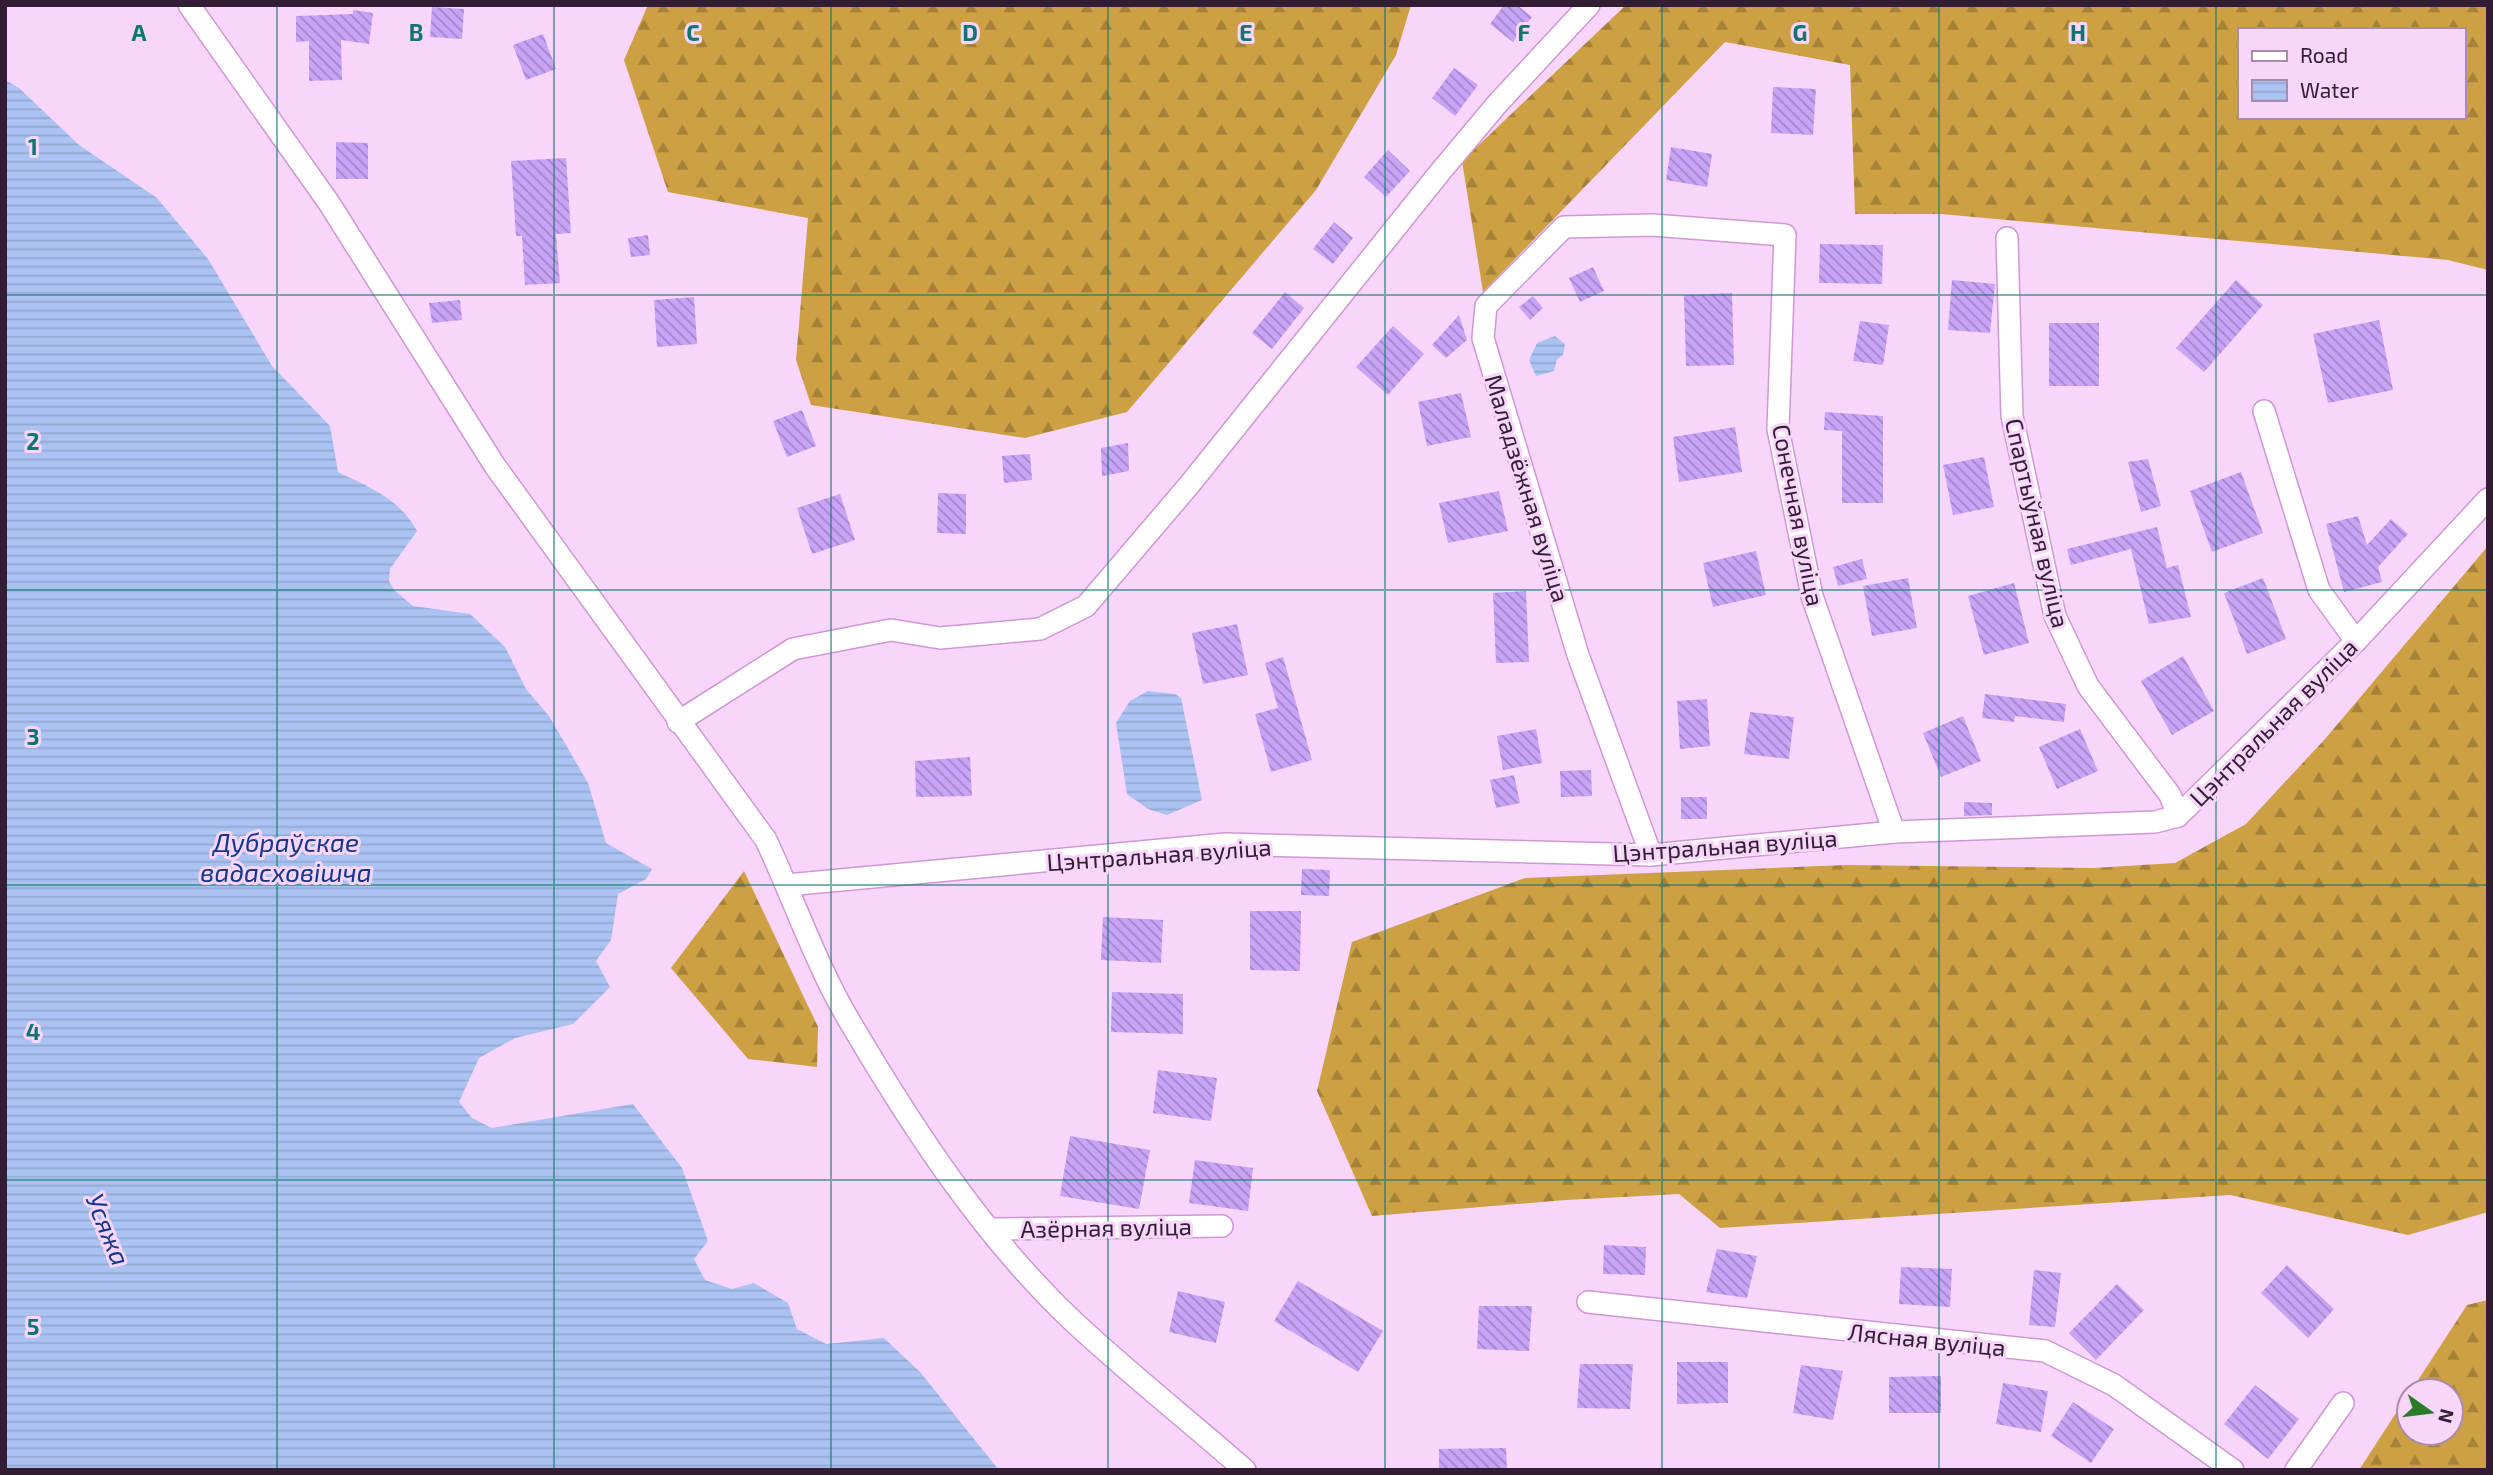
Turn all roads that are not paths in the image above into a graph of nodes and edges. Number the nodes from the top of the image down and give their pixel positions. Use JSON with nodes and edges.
{"nodes":[{"id":1,"x":189,"y":5,"type":"edge"},
{"id":2,"x":1589,"y":5,"type":"edge"},
{"id":3,"x":1652,"y":225,"type":"joint"},
{"id":4,"x":2007,"y":238,"type":"dead end"},
{"id":5,"x":2264,"y":411,"type":"dead end"},
{"id":6,"x":2488,"y":499,"type":"edge"},
{"id":7,"x":2356,"y":641,"type":"junction"},
{"id":8,"x":678,"y":722,"type":"junction"},
{"id":9,"x":2178,"y":816,"type":"junction"},
{"id":10,"x":1894,"y":832,"type":"junction"},
{"id":11,"x":1651,"y":855,"type":"junction"},
{"id":12,"x":787,"y":885,"type":"junction"},
{"id":13,"x":1222,"y":1226,"type":"dead end"},
{"id":14,"x":990,"y":1229,"type":"junction"},
{"id":15,"x":1588,"y":1302,"type":"dead end"},
{"id":16,"x":2343,"y":1403,"type":"dead end"},
{"id":17,"x":1245,"y":1470,"type":"edge"},
{"id":18,"x":2233,"y":1470,"type":"edge"},
{"id":19,"x":2296,"y":1470,"type":"edge"}],
"edges":[{"from":1,"to":8,"type":"street"},
{"from":2,"to":8,"type":"street"},
{"from":3,"to":10,"type":"street","name":"Сонечная вуліца"},
{"from":3,"to":11,"type":"street","name":"Маладзёжная вуліца"},
{"from":4,"to":9,"type":"street","name":"Спартыўная вуліца"},
{"from":5,"to":7,"type":"street"},
{"from":6,"to":7,"type":"street","name":"Цэнтральная вуліца"},
{"from":7,"to":9,"type":"street","name":"Цэнтральная вуліца"},
{"from":8,"to":12,"type":"street"},
{"from":9,"to":10,"type":"street","name":"Цэнтральная вуліца"},
{"from":10,"to":11,"type":"street","name":"Цэнтральная вуліца"},
{"from":11,"to":12,"type":"street","name":"Цэнтральная вуліца"},
{"from":12,"to":14,"type":"street"},
{"from":13,"to":14,"type":"street","name":"Азёрная вуліца"},
{"from":14,"to":17,"type":"street"},
{"from":15,"to":18,"type":"street","name":"Лясная вуліца"},
{"from":16,"to":19,"type":"street"}]}
